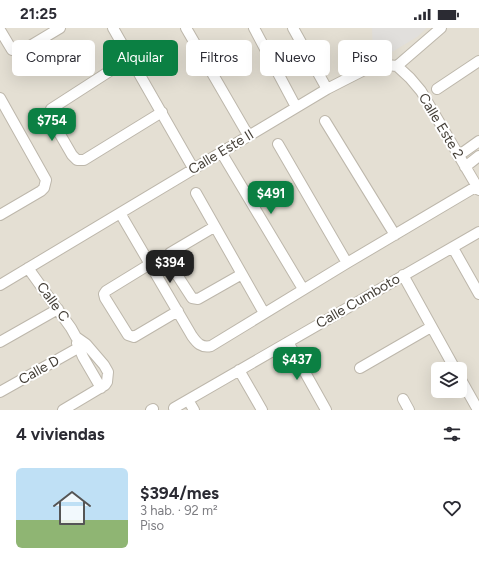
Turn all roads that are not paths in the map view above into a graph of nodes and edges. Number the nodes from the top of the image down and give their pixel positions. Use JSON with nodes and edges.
{"nodes":[{"id":1,"x":60,"y":28,"type":"edge"},
{"id":2,"x":113,"y":28,"type":"edge"},
{"id":3,"x":186,"y":28,"type":"edge"},
{"id":4,"x":254,"y":28,"type":"edge"},
{"id":5,"x":293,"y":28,"type":"edge"},
{"id":6,"x":441,"y":28,"type":"edge"},
{"id":7,"x":0,"y":30,"type":"edge"},
{"id":8,"x":120,"y":40,"type":"edge"},
{"id":9,"x":397,"y":66,"type":"junction"},
{"id":10,"x":477,"y":66,"type":"edge"},
{"id":11,"x":103,"y":75,"type":"edge"},
{"id":12,"x":141,"y":76,"type":"edge"},
{"id":13,"x":327,"y":89,"type":"junction"},
{"id":14,"x":437,"y":90,"type":"dead end"},
{"id":15,"x":0,"y":98,"type":"edge"},
{"id":16,"x":296,"y":107,"type":"junction"},
{"id":17,"x":162,"y":112,"type":"junction"},
{"id":18,"x":325,"y":121,"type":"dead end"},
{"id":19,"x":248,"y":136,"type":"junction"},
{"id":20,"x":479,"y":141,"type":"edge"},
{"id":21,"x":278,"y":144,"type":"dead end"},
{"id":22,"x":221,"y":152,"type":"junction"},
{"id":23,"x":458,"y":156,"type":"junction"},
{"id":24,"x":479,"y":156,"type":"edge"},
{"id":25,"x":465,"y":167,"type":"junction"},
{"id":26,"x":193,"y":168,"type":"junction"},
{"id":27,"x":478,"y":188,"type":"edge"},
{"id":28,"x":196,"y":193,"type":"dead end"},
{"id":29,"x":120,"y":213,"type":"junction"},
{"id":30,"x":1,"y":214,"type":"edge"},
{"id":31,"x":214,"y":227,"type":"junction"},
{"id":32,"x":479,"y":232,"type":"edge"},
{"id":33,"x":395,"y":235,"type":"junction"},
{"id":34,"x":453,"y":248,"type":"junction"},
{"id":35,"x":347,"y":263,"type":"junction"},
{"id":36,"x":150,"y":264,"type":"junction"},
{"id":37,"x":28,"y":268,"type":"junction"},
{"id":38,"x":242,"y":274,"type":"junction"},
{"id":39,"x":402,"y":275,"type":"junction"},
{"id":40,"x":0,"y":285,"type":"edge"},
{"id":41,"x":303,"y":289,"type":"junction"},
{"id":42,"x":479,"y":294,"type":"edge"},
{"id":43,"x":58,"y":309,"type":"junction"},
{"id":44,"x":178,"y":311,"type":"junction"},
{"id":45,"x":264,"y":313,"type":"junction"},
{"id":46,"x":431,"y":327,"type":"junction"},
{"id":47,"x":76,"y":337,"type":"junction"},
{"id":48,"x":0,"y":342,"type":"edge"},
{"id":49,"x":288,"y":342,"type":"junction"},
{"id":50,"x":78,"y":348,"type":"junction"},
{"id":51,"x":451,"y":362,"type":"edge"},
{"id":52,"x":360,"y":368,"type":"dead end"},
{"id":53,"x":239,"y":370,"type":"junction"},
{"id":54,"x":104,"y":385,"type":"junction"},
{"id":55,"x":467,"y":390,"type":"edge"},
{"id":56,"x":0,"y":392,"type":"edge"},
{"id":57,"x":403,"y":399,"type":"dead end"},
{"id":58,"x":188,"y":400,"type":"junction"},
{"id":59,"x":174,"y":408,"type":"dead end"},
{"id":60,"x":63,"y":410,"type":"edge"},
{"id":61,"x":194,"y":410,"type":"edge"},
{"id":62,"x":262,"y":410,"type":"edge"},
{"id":63,"x":326,"y":410,"type":"edge"},
{"id":64,"x":409,"y":410,"type":"edge"},
{"id":65,"x":478,"y":410,"type":"edge"}],
"edges":[{"from":1,"to":7,"type":"street"},
{"from":2,"to":8,"type":"street"},
{"from":3,"to":19,"type":"street"},
{"from":4,"to":16,"type":"street"},
{"from":5,"to":13,"type":"street"},
{"from":6,"to":9,"type":"street"},
{"from":9,"to":13,"type":"street","name":"Calle Este II"},
{"from":9,"to":23,"type":"street","name":"Calle Este 2"},
{"from":10,"to":14,"type":"street"},
{"from":11,"to":17,"type":"street"},
{"from":12,"to":17,"type":"street"},
{"from":13,"to":16,"type":"street","name":"Calle Este II"},
{"from":15,"to":30,"type":"street"},
{"from":16,"to":19,"type":"street","name":"Calle Este II"},
{"from":17,"to":26,"type":"street"},
{"from":18,"to":33,"type":"street"},
{"from":19,"to":22,"type":"street","name":"Calle Este II"},
{"from":20,"to":23,"type":"street"},
{"from":21,"to":35,"type":"street"},
{"from":22,"to":26,"type":"street","name":"Calle Este II"},
{"from":22,"to":41,"type":"street"},
{"from":23,"to":25,"type":"street","name":"Calle Este 2"},
{"from":24,"to":25,"type":"street"},
{"from":25,"to":27,"type":"street","name":"Calle Este 2"},
{"from":26,"to":29,"type":"street","name":"Calle Este II"},
{"from":27,"to":33,"type":"street"},
{"from":28,"to":31,"type":"street"},
{"from":29,"to":36,"type":"street"},
{"from":29,"to":37,"type":"street","name":"Calle Este II"},
{"from":31,"to":38,"type":"street"},
{"from":31,"to":38,"type":"street"},
{"from":32,"to":34,"type":"street","name":"Calle Cumboto"},
{"from":33,"to":35,"type":"street"},
{"from":34,"to":39,"type":"street","name":"Calle Cumboto"},
{"from":34,"to":42,"type":"street"},
{"from":35,"to":41,"type":"street"},
{"from":36,"to":44,"type":"street"},
{"from":36,"to":44,"type":"street"},
{"from":37,"to":40,"type":"street","name":"Calle Este II"},
{"from":37,"to":43,"type":"street","name":"Calle C"},
{"from":38,"to":45,"type":"street"},
{"from":39,"to":46,"type":"street"},
{"from":39,"to":49,"type":"street","name":"Calle Cumboto"},
{"from":41,"to":45,"type":"street"},
{"from":43,"to":47,"type":"street","name":"Calle C"},
{"from":43,"to":48,"type":"street"},
{"from":44,"to":45,"type":"street"},
{"from":46,"to":51,"type":"street"},
{"from":46,"to":52,"type":"street"},
{"from":47,"to":50,"type":"street","name":"Calle C"},
{"from":47,"to":54,"type":"street","name":"Calle C"},
{"from":49,"to":53,"type":"street","name":"Calle Cumboto"},
{"from":49,"to":63,"type":"street"},
{"from":50,"to":54,"type":"street","name":"Calle C"},
{"from":50,"to":56,"type":"street","name":"Calle D"},
{"from":53,"to":58,"type":"street","name":"Calle Cumboto"},
{"from":53,"to":62,"type":"street"},
{"from":54,"to":60,"type":"street"},
{"from":55,"to":65,"type":"street"},
{"from":57,"to":64,"type":"street"},
{"from":58,"to":59,"type":"street","name":"Calle Cumboto"},
{"from":58,"to":61,"type":"street"}]}
